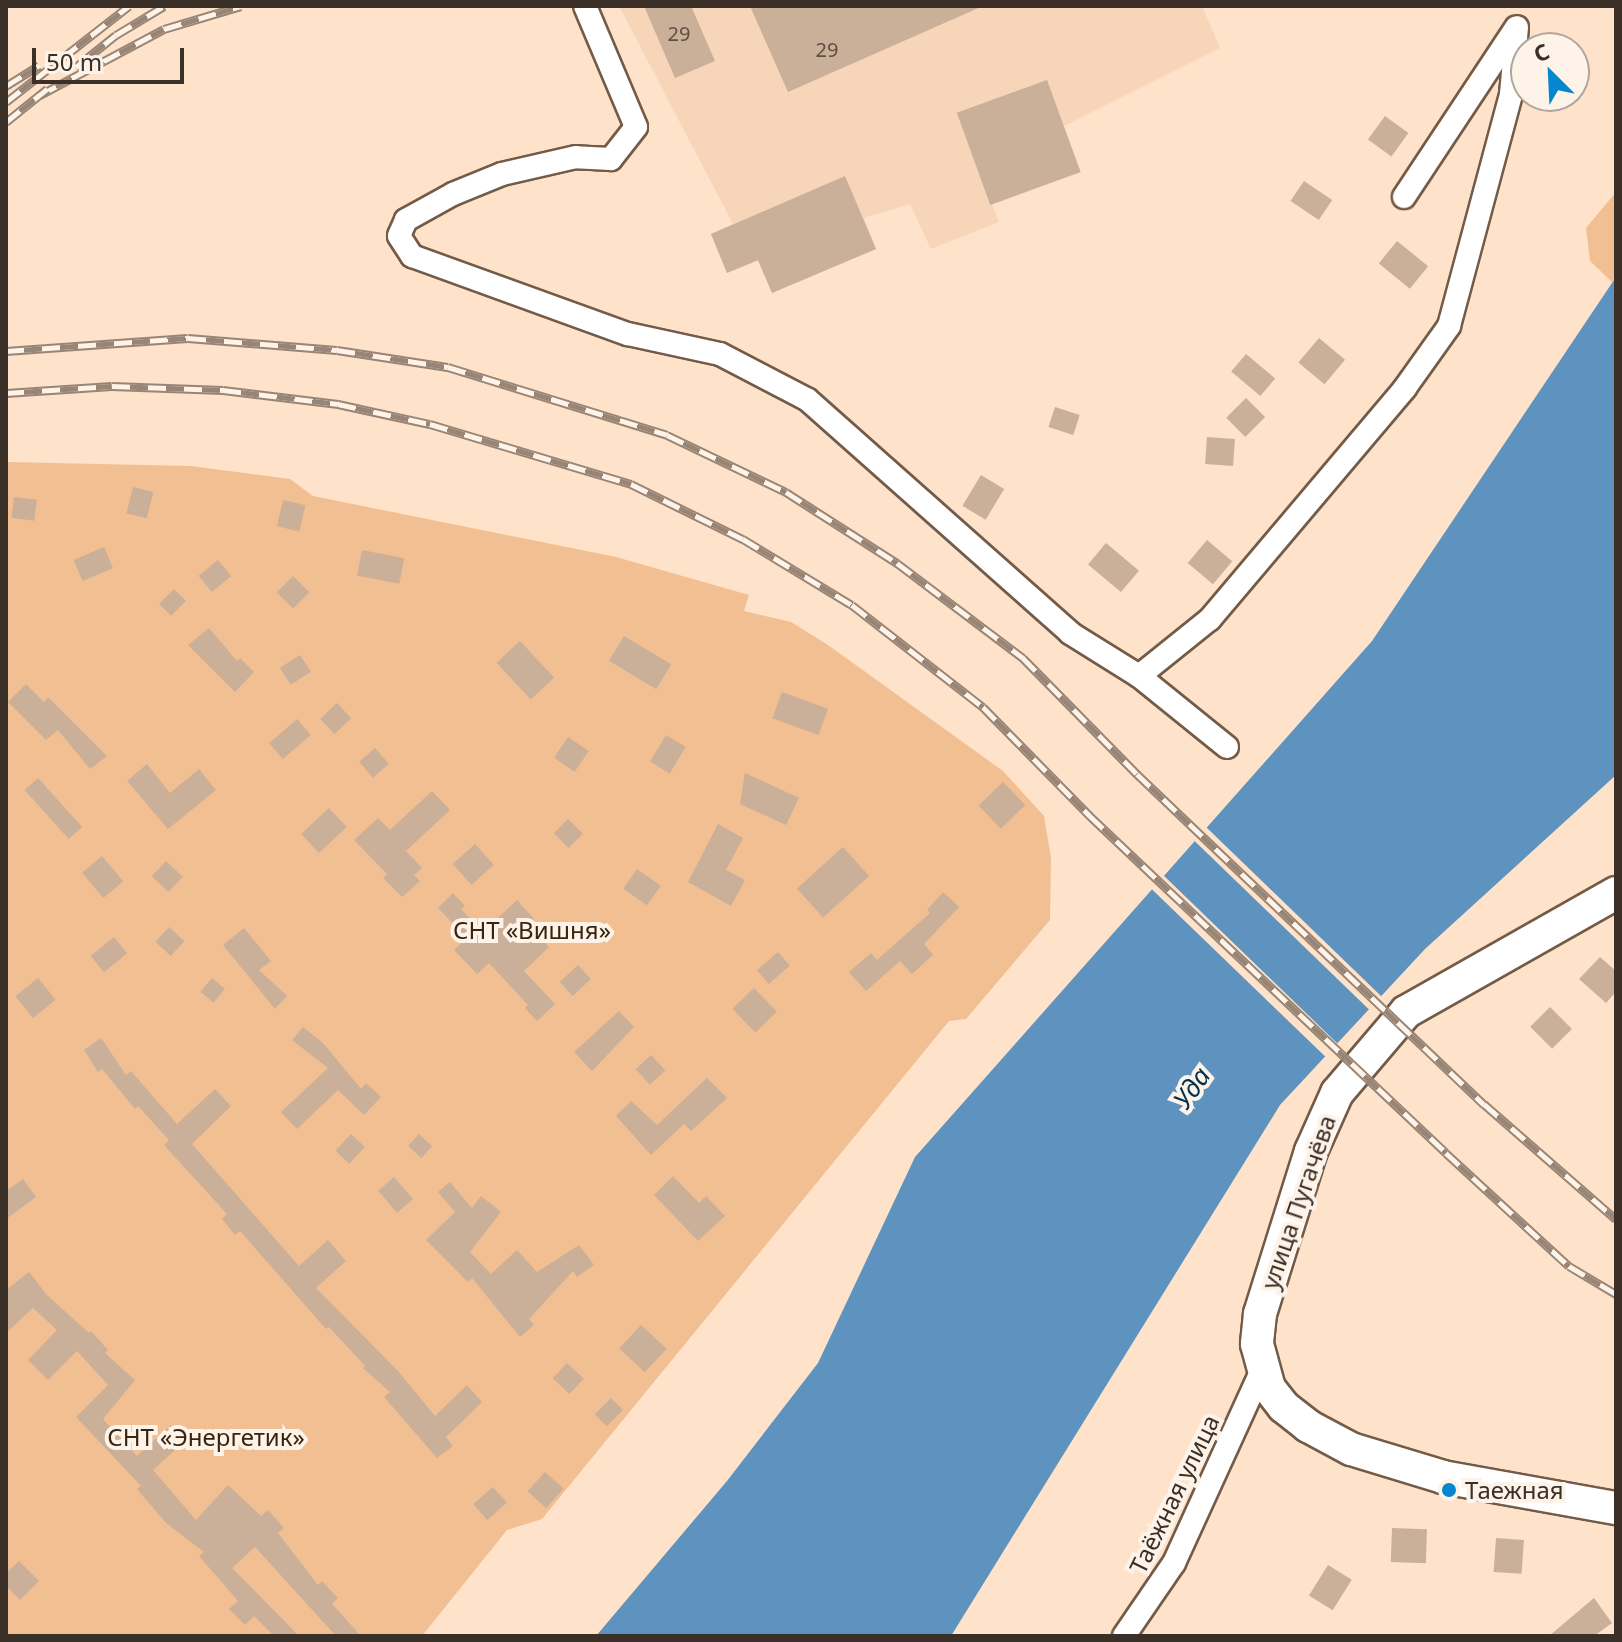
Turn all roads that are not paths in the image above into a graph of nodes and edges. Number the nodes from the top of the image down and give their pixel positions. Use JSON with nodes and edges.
{"nodes":[{"id":1,"x":585,"y":6,"type":"edge"},
{"id":2,"x":1404,"y":197,"type":"dead end"},
{"id":3,"x":1139,"y":676,"type":"junction"},
{"id":4,"x":1227,"y":747,"type":"dead end"},
{"id":5,"x":1616,"y":893,"type":"edge"},
{"id":6,"x":1262,"y":1370,"type":"junction"},
{"id":7,"x":1616,"y":1508,"type":"edge"},
{"id":8,"x":1124,"y":1636,"type":"edge"}],
"edges":[{"from":1,"to":3,"type":"street"},
{"from":2,"to":3,"type":"street"},
{"from":3,"to":4,"type":"street"},
{"from":5,"to":6,"type":"street","name":"улица Пугачёва"},
{"from":6,"to":7,"type":"street"},
{"from":6,"to":8,"type":"street","name":"Таёжная улица"}]}
